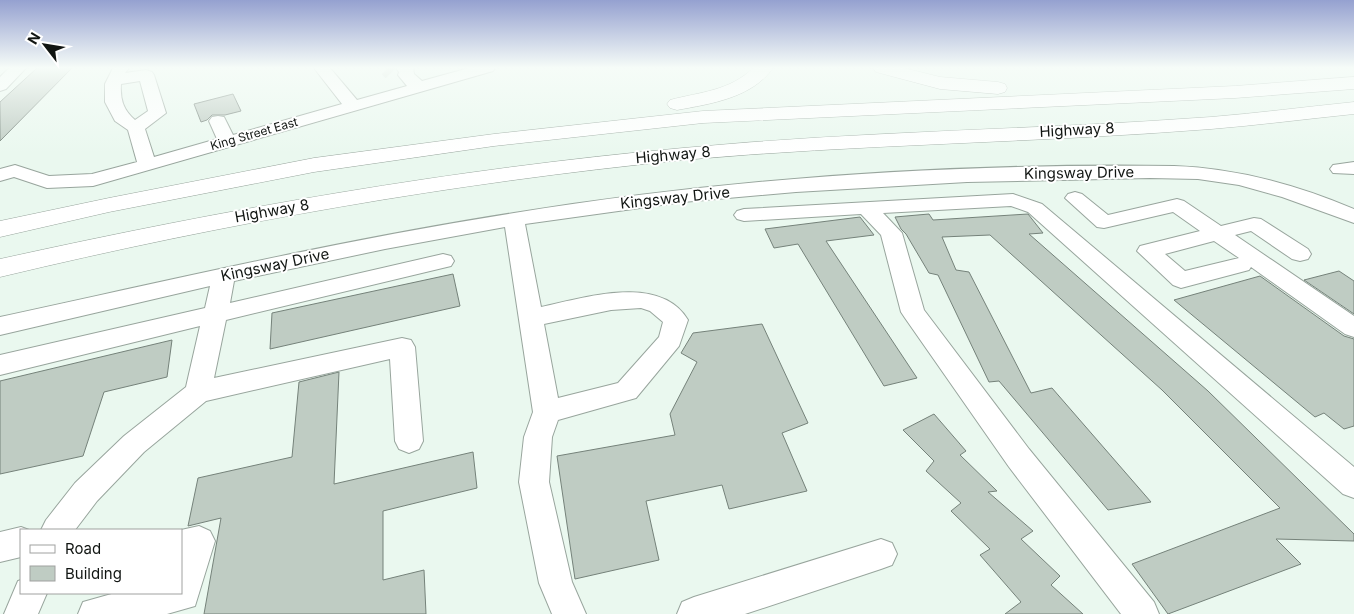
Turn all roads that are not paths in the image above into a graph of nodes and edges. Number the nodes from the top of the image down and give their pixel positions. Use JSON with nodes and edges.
{"nodes":[{"id":1,"x":112,"y":97,"type":"edge"},
{"id":2,"x":154,"y":97,"type":"edge"},
{"id":3,"x":345,"y":97,"type":"edge"},
{"id":4,"x":369,"y":97,"type":"edge"},
{"id":5,"x":712,"y":97,"type":"edge"},
{"id":6,"x":1130,"y":97,"type":"edge"},
{"id":7,"x":353,"y":106,"type":"junction"},
{"id":8,"x":1354,"y":108,"type":"edge"},
{"id":9,"x":218,"y":121,"type":"dead end"},
{"id":10,"x":1213,"y":123,"type":"junction"},
{"id":11,"x":1354,"y":126,"type":"edge"},
{"id":12,"x":136,"y":127,"type":"junction"},
{"id":13,"x":494,"y":140,"type":"junction"},
{"id":14,"x":227,"y":142,"type":"junction"},
{"id":15,"x":147,"y":165,"type":"junction"},
{"id":16,"x":0,"y":175,"type":"edge"},
{"id":17,"x":1075,"y":198,"type":"dead end"},
{"id":18,"x":866,"y":208,"type":"junction"},
{"id":19,"x":744,"y":215,"type":"dead end"},
{"id":20,"x":1354,"y":217,"type":"edge"},
{"id":21,"x":514,"y":219,"type":"junction"},
{"id":22,"x":1210,"y":228,"type":"junction"},
{"id":23,"x":0,"y":229,"type":"edge"},
{"id":24,"x":1167,"y":232,"type":"dead end"},
{"id":25,"x":1300,"y":254,"type":"dead end"},
{"id":26,"x":443,"y":261,"type":"dead end"},
{"id":27,"x":1241,"y":264,"type":"dead end"},
{"id":28,"x":0,"y":268,"type":"edge"},
{"id":29,"x":224,"y":276,"type":"junction"},
{"id":30,"x":215,"y":315,"type":"junction"},
{"id":31,"x":531,"y":318,"type":"junction"},
{"id":32,"x":0,"y":326,"type":"edge"},
{"id":33,"x":1354,"y":328,"type":"edge"},
{"id":34,"x":0,"y":365,"type":"edge"},
{"id":35,"x":198,"y":392,"type":"junction"},
{"id":36,"x":547,"y":412,"type":"junction"},
{"id":37,"x":409,"y":441,"type":"dead end"},
{"id":38,"x":1354,"y":485,"type":"edge"},
{"id":39,"x":59,"y":529,"type":"edge"},
{"id":40,"x":20,"y":542,"type":"edge"},
{"id":41,"x":182,"y":545,"type":"edge"},
{"id":42,"x":0,"y":547,"type":"edge"},
{"id":43,"x":881,"y":554,"type":"dead end"},
{"id":44,"x":30,"y":594,"type":"edge"},
{"id":45,"x":21,"y":614,"type":"edge"},
{"id":46,"x":95,"y":614,"type":"edge"},
{"id":47,"x":569,"y":614,"type":"edge"},
{"id":48,"x":694,"y":614,"type":"edge"},
{"id":49,"x":1142,"y":614,"type":"edge"}],
"edges":[{"from":1,"to":12,"type":"street"},
{"from":2,"to":12,"type":"street"},
{"from":3,"to":7,"type":"street"},
{"from":4,"to":7,"type":"street","name":"King Street East"},
{"from":5,"to":13,"type":"highway"},
{"from":6,"to":13,"type":"highway","name":"Highway 8"},
{"from":7,"to":14,"type":"street","name":"King Street East"},
{"from":8,"to":10,"type":"highway","name":"Highway 8"},
{"from":9,"to":14,"type":"street"},
{"from":10,"to":11,"type":"highway"},
{"from":10,"to":28,"type":"highway","name":"Highway 8"},
{"from":12,"to":15,"type":"street"},
{"from":13,"to":23,"type":"highway","name":"Highway 8"},
{"from":14,"to":15,"type":"street","name":"King Street East"},
{"from":15,"to":16,"type":"street","name":"King Street East"},
{"from":17,"to":22,"type":"street"},
{"from":18,"to":19,"type":"lane"},
{"from":18,"to":38,"type":"street"},
{"from":18,"to":49,"type":"street"},
{"from":20,"to":21,"type":"street","name":"Kingsway Drive"},
{"from":21,"to":29,"type":"street","name":"Kingsway Drive"},
{"from":21,"to":31,"type":"street"},
{"from":22,"to":24,"type":"street"},
{"from":22,"to":25,"type":"street"},
{"from":22,"to":27,"type":"street"},
{"from":22,"to":33,"type":"street"},
{"from":26,"to":30,"type":"street"},
{"from":29,"to":30,"type":"street"},
{"from":29,"to":32,"type":"street","name":"Kingsway Drive"},
{"from":30,"to":34,"type":"street"},
{"from":30,"to":35,"type":"street"},
{"from":31,"to":36,"type":"street"},
{"from":31,"to":36,"type":"street"},
{"from":35,"to":37,"type":"street"},
{"from":35,"to":39,"type":"street"},
{"from":36,"to":47,"type":"street"},
{"from":40,"to":42,"type":"street"},
{"from":41,"to":46,"type":"street"},
{"from":43,"to":48,"type":"street"},
{"from":44,"to":45,"type":"street"}]}
